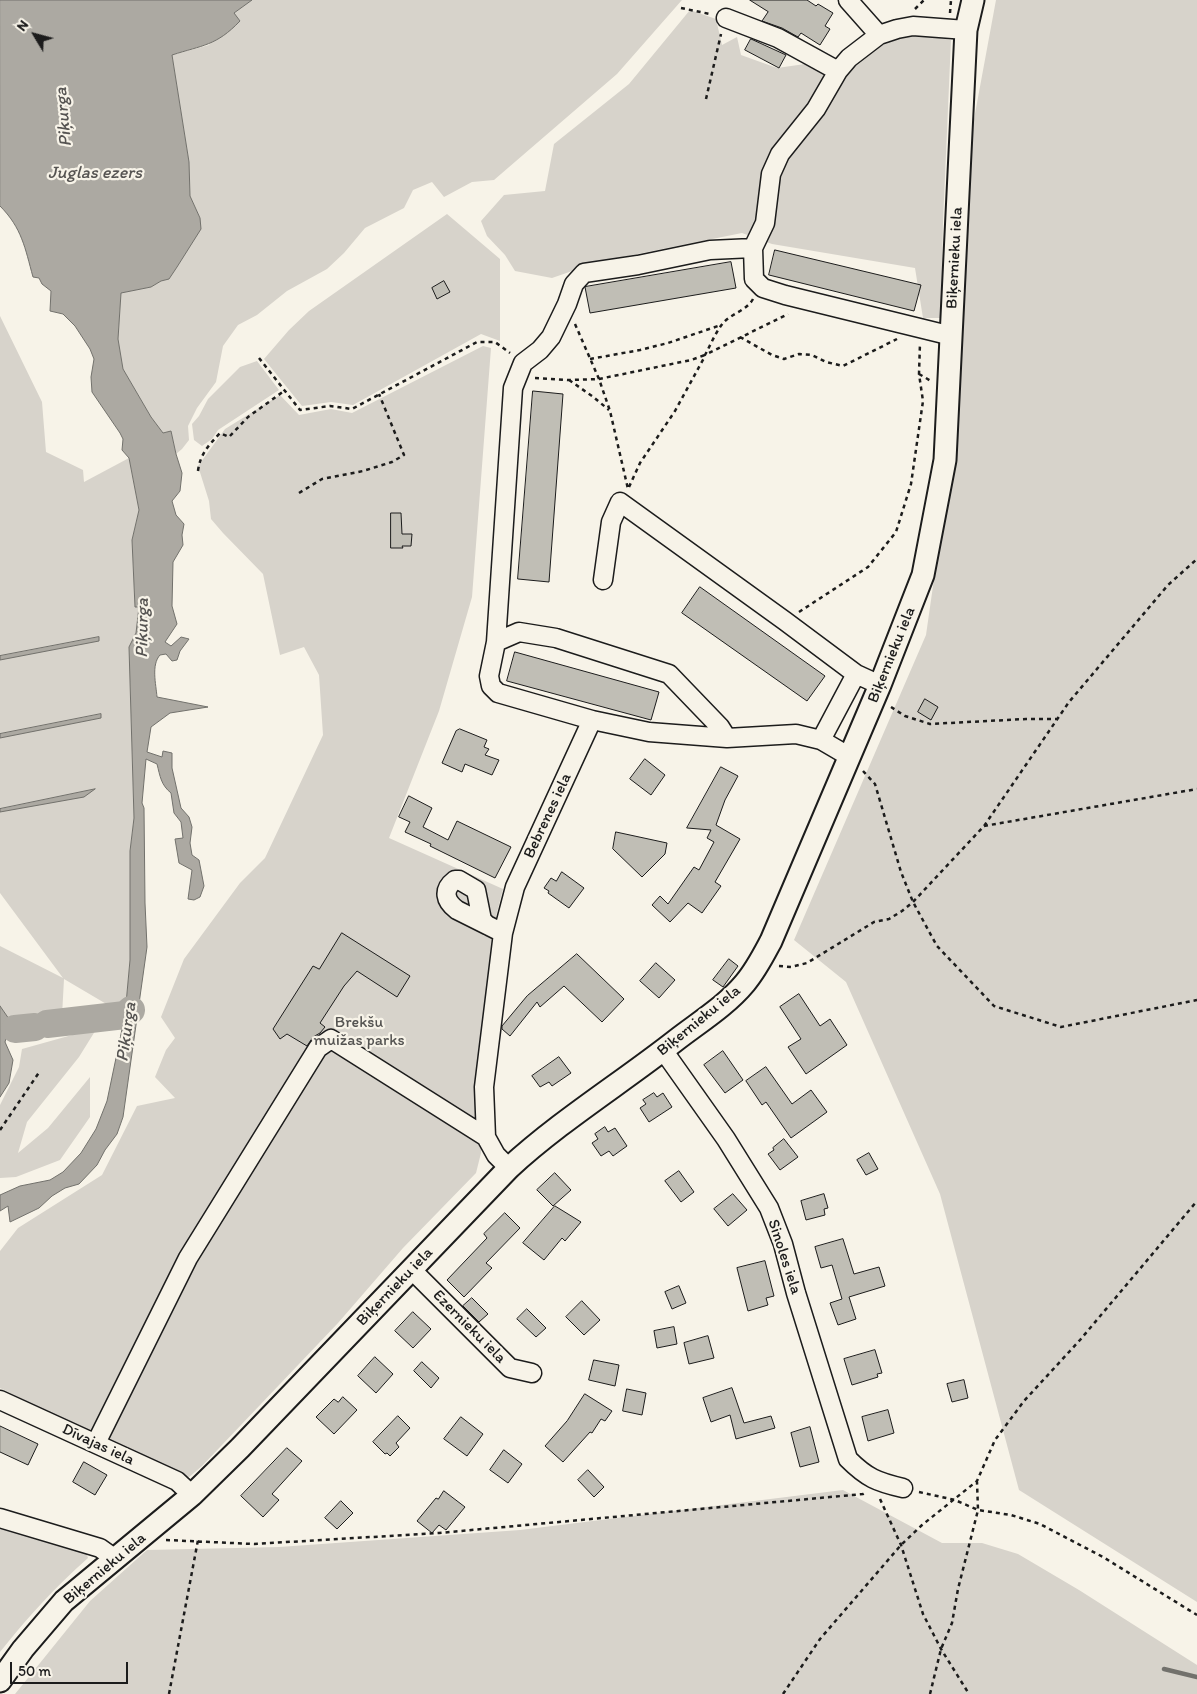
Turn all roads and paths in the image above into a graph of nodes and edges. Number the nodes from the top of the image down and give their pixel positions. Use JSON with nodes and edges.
{"nodes":[{"id":1,"x":848,"y":0,"type":"edge"},
{"id":2,"x":973,"y":0,"type":"edge"},
{"id":3,"x":682,"y":8,"type":"dead end"},
{"id":4,"x":726,"y":18,"type":"junction"},
{"id":5,"x":966,"y":30,"type":"junction"},
{"id":6,"x":878,"y":35,"type":"junction"},
{"id":7,"x":838,"y":71,"type":"junction"},
{"id":8,"x":706,"y":99,"type":"dead end"},
{"id":9,"x":753,"y":248,"type":"junction"},
{"id":10,"x":764,"y":288,"type":"junction"},
{"id":11,"x":802,"y":299,"type":"junction"},
{"id":12,"x":567,"y":304,"type":"junction"},
{"id":13,"x":723,"y":324,"type":"junction"},
{"id":14,"x":920,"y":328,"type":"junction"},
{"id":15,"x":952,"y":336,"type":"junction"},
{"id":16,"x":740,"y":337,"type":"junction"},
{"id":17,"x":706,"y":355,"type":"junction"},
{"id":18,"x":260,"y":358,"type":"dead end"},
{"id":19,"x":590,"y":359,"type":"junction"},
{"id":20,"x":520,"y":370,"type":"junction"},
{"id":21,"x":599,"y":379,"type":"junction"},
{"id":22,"x":568,"y":380,"type":"junction"},
{"id":23,"x":284,"y":391,"type":"junction"},
{"id":24,"x":379,"y":394,"type":"junction"},
{"id":25,"x":610,"y":411,"type":"junction"},
{"id":26,"x":198,"y":471,"type":"dead end"},
{"id":27,"x":299,"y":493,"type":"dead end"},
{"id":28,"x":625,"y":495,"type":"junction"},
{"id":29,"x":1197,"y":558,"type":"edge"},
{"id":30,"x":603,"y":580,"type":"dead end"},
{"id":31,"x":785,"y":620,"type":"junction"},
{"id":32,"x":496,"y":642,"type":"junction"},
{"id":33,"x":856,"y":674,"type":"junction"},
{"id":34,"x":878,"y":691,"type":"junction"},
{"id":35,"x":1058,"y":719,"type":"junction"},
{"id":36,"x":592,"y":720,"type":"junction"},
{"id":37,"x":728,"y":738,"type":"junction"},
{"id":38,"x":821,"y":740,"type":"junction"},
{"id":39,"x":850,"y":757,"type":"junction"},
{"id":40,"x":1197,"y":789,"type":"edge"},
{"id":41,"x":984,"y":826,"type":"junction"},
{"id":42,"x":913,"y":902,"type":"junction"},
{"id":43,"x":487,"y":925,"type":"dead end"},
{"id":44,"x":503,"y":933,"type":"junction"},
{"id":45,"x":760,"y":964,"type":"junction"},
{"id":46,"x":1197,"y":1000,"type":"edge"},
{"id":47,"x":663,"y":1050,"type":"junction"},
{"id":48,"x":40,"y":1071,"type":"dead end"},
{"id":49,"x":0,"y":1130,"type":"edge"},
{"id":50,"x":486,"y":1137,"type":"junction"},
{"id":51,"x":509,"y":1168,"type":"junction"},
{"id":52,"x":1197,"y":1201,"type":"edge"},
{"id":53,"x":412,"y":1270,"type":"junction"},
{"id":54,"x":532,"y":1373,"type":"dead end"},
{"id":55,"x":0,"y":1400,"type":"edge"},
{"id":56,"x":96,"y":1443,"type":"junction"},
{"id":57,"x":977,"y":1481,"type":"junction"},
{"id":58,"x":880,"y":1483,"type":"junction"},
{"id":59,"x":903,"y":1488,"type":"joint"},
{"id":60,"x":192,"y":1495,"type":"junction"},
{"id":61,"x":955,"y":1500,"type":"junction"},
{"id":62,"x":978,"y":1510,"type":"junction"},
{"id":63,"x":0,"y":1518,"type":"edge"},
{"id":64,"x":140,"y":1539,"type":"junction"},
{"id":65,"x":198,"y":1540,"type":"junction"},
{"id":66,"x":901,"y":1545,"type":"junction"},
{"id":67,"x":114,"y":1558,"type":"junction"},
{"id":68,"x":1197,"y":1615,"type":"edge"},
{"id":69,"x":941,"y":1649,"type":"junction"},
{"id":70,"x":0,"y":1681,"type":"edge"},
{"id":71,"x":169,"y":1694,"type":"edge"},
{"id":72,"x":782,"y":1694,"type":"edge"},
{"id":73,"x":930,"y":1694,"type":"edge"},
{"id":74,"x":969,"y":1694,"type":"edge"}],
"edges":[{"from":1,"to":6,"type":"street"},
{"from":2,"to":5,"type":"main road","name":"Biķernieku iela"},
{"from":3,"to":4,"type":"path"},
{"from":4,"to":7,"type":"street"},
{"from":4,"to":8,"type":"path"},
{"from":5,"to":6,"type":"street"},
{"from":5,"to":15,"type":"main road","name":"Biķernieku iela"},
{"from":6,"to":7,"type":"street"},
{"from":7,"to":9,"type":"street"},
{"from":9,"to":10,"type":"street"},
{"from":9,"to":12,"type":"street"},
{"from":10,"to":11,"type":"street"},
{"from":10,"to":13,"type":"path"},
{"from":11,"to":14,"type":"street"},
{"from":11,"to":16,"type":"path"},
{"from":12,"to":19,"type":"path"},
{"from":12,"to":20,"type":"street"},
{"from":13,"to":17,"type":"path"},
{"from":13,"to":19,"type":"path"},
{"from":14,"to":15,"type":"street"},
{"from":14,"to":16,"type":"path"},
{"from":14,"to":31,"type":"path"},
{"from":15,"to":34,"type":"main road","name":"Biķernieku iela"},
{"from":16,"to":17,"type":"path"},
{"from":17,"to":21,"type":"path"},
{"from":17,"to":28,"type":"path"},
{"from":18,"to":23,"type":"path"},
{"from":19,"to":21,"type":"path"},
{"from":20,"to":22,"type":"path"},
{"from":20,"to":24,"type":"path"},
{"from":20,"to":32,"type":"street"},
{"from":21,"to":22,"type":"path"},
{"from":21,"to":25,"type":"path"},
{"from":22,"to":25,"type":"path"},
{"from":23,"to":24,"type":"path"},
{"from":23,"to":26,"type":"path"},
{"from":24,"to":27,"type":"path"},
{"from":25,"to":28,"type":"path"},
{"from":28,"to":30,"type":"street"},
{"from":28,"to":31,"type":"street"},
{"from":29,"to":35,"type":"path"},
{"from":31,"to":33,"type":"street"},
{"from":32,"to":36,"type":"street"},
{"from":32,"to":37,"type":"street"},
{"from":33,"to":34,"type":"street"},
{"from":33,"to":38,"type":"street"},
{"from":34,"to":35,"type":"path"},
{"from":34,"to":39,"type":"main road","name":"Biķernieku iela"},
{"from":35,"to":41,"type":"path"},
{"from":36,"to":37,"type":"street"},
{"from":36,"to":44,"type":"street","name":"Bebrenes iela"},
{"from":37,"to":38,"type":"street"},
{"from":38,"to":39,"type":"street"},
{"from":39,"to":42,"type":"path"},
{"from":39,"to":45,"type":"main road","name":"Biķernieku iela"},
{"from":40,"to":41,"type":"path"},
{"from":41,"to":42,"type":"path"},
{"from":42,"to":45,"type":"path"},
{"from":42,"to":46,"type":"path"},
{"from":43,"to":44,"type":"street"},
{"from":44,"to":50,"type":"street","name":"Bebrenes iela"},
{"from":45,"to":47,"type":"main road","name":"Biķernieku iela"},
{"from":47,"to":51,"type":"main road","name":"Biķernieku iela"},
{"from":47,"to":58,"type":"street","name":"Sinoles iela"},
{"from":48,"to":49,"type":"path"},
{"from":50,"to":51,"type":"street","name":"Bebrenes iela"},
{"from":50,"to":56,"type":"street"},
{"from":51,"to":53,"type":"main road","name":"Biķernieku iela"},
{"from":52,"to":57,"type":"path"},
{"from":53,"to":54,"type":"street","name":"Ezernieku iela"},
{"from":53,"to":60,"type":"main road","name":"Biķernieku iela"},
{"from":55,"to":56,"type":"street","name":"Dīvajas iela"},
{"from":56,"to":60,"type":"street","name":"Dīvajas iela"},
{"from":57,"to":61,"type":"path"},
{"from":57,"to":62,"type":"path"},
{"from":58,"to":59,"type":"street"},
{"from":58,"to":65,"type":"path"},
{"from":58,"to":66,"type":"path"},
{"from":59,"to":61,"type":"path"},
{"from":60,"to":64,"type":"main road","name":"Biķernieku iela"},
{"from":61,"to":62,"type":"path"},
{"from":61,"to":66,"type":"path"},
{"from":62,"to":68,"type":"path"},
{"from":62,"to":69,"type":"path"},
{"from":63,"to":67,"type":"street"},
{"from":64,"to":65,"type":"path"},
{"from":64,"to":67,"type":"main road","name":"Biķernieku iela"},
{"from":65,"to":71,"type":"path"},
{"from":66,"to":69,"type":"path"},
{"from":66,"to":72,"type":"path"},
{"from":67,"to":70,"type":"main road","name":"Biķernieku iela"},
{"from":69,"to":73,"type":"path"},
{"from":69,"to":74,"type":"path"}]}
